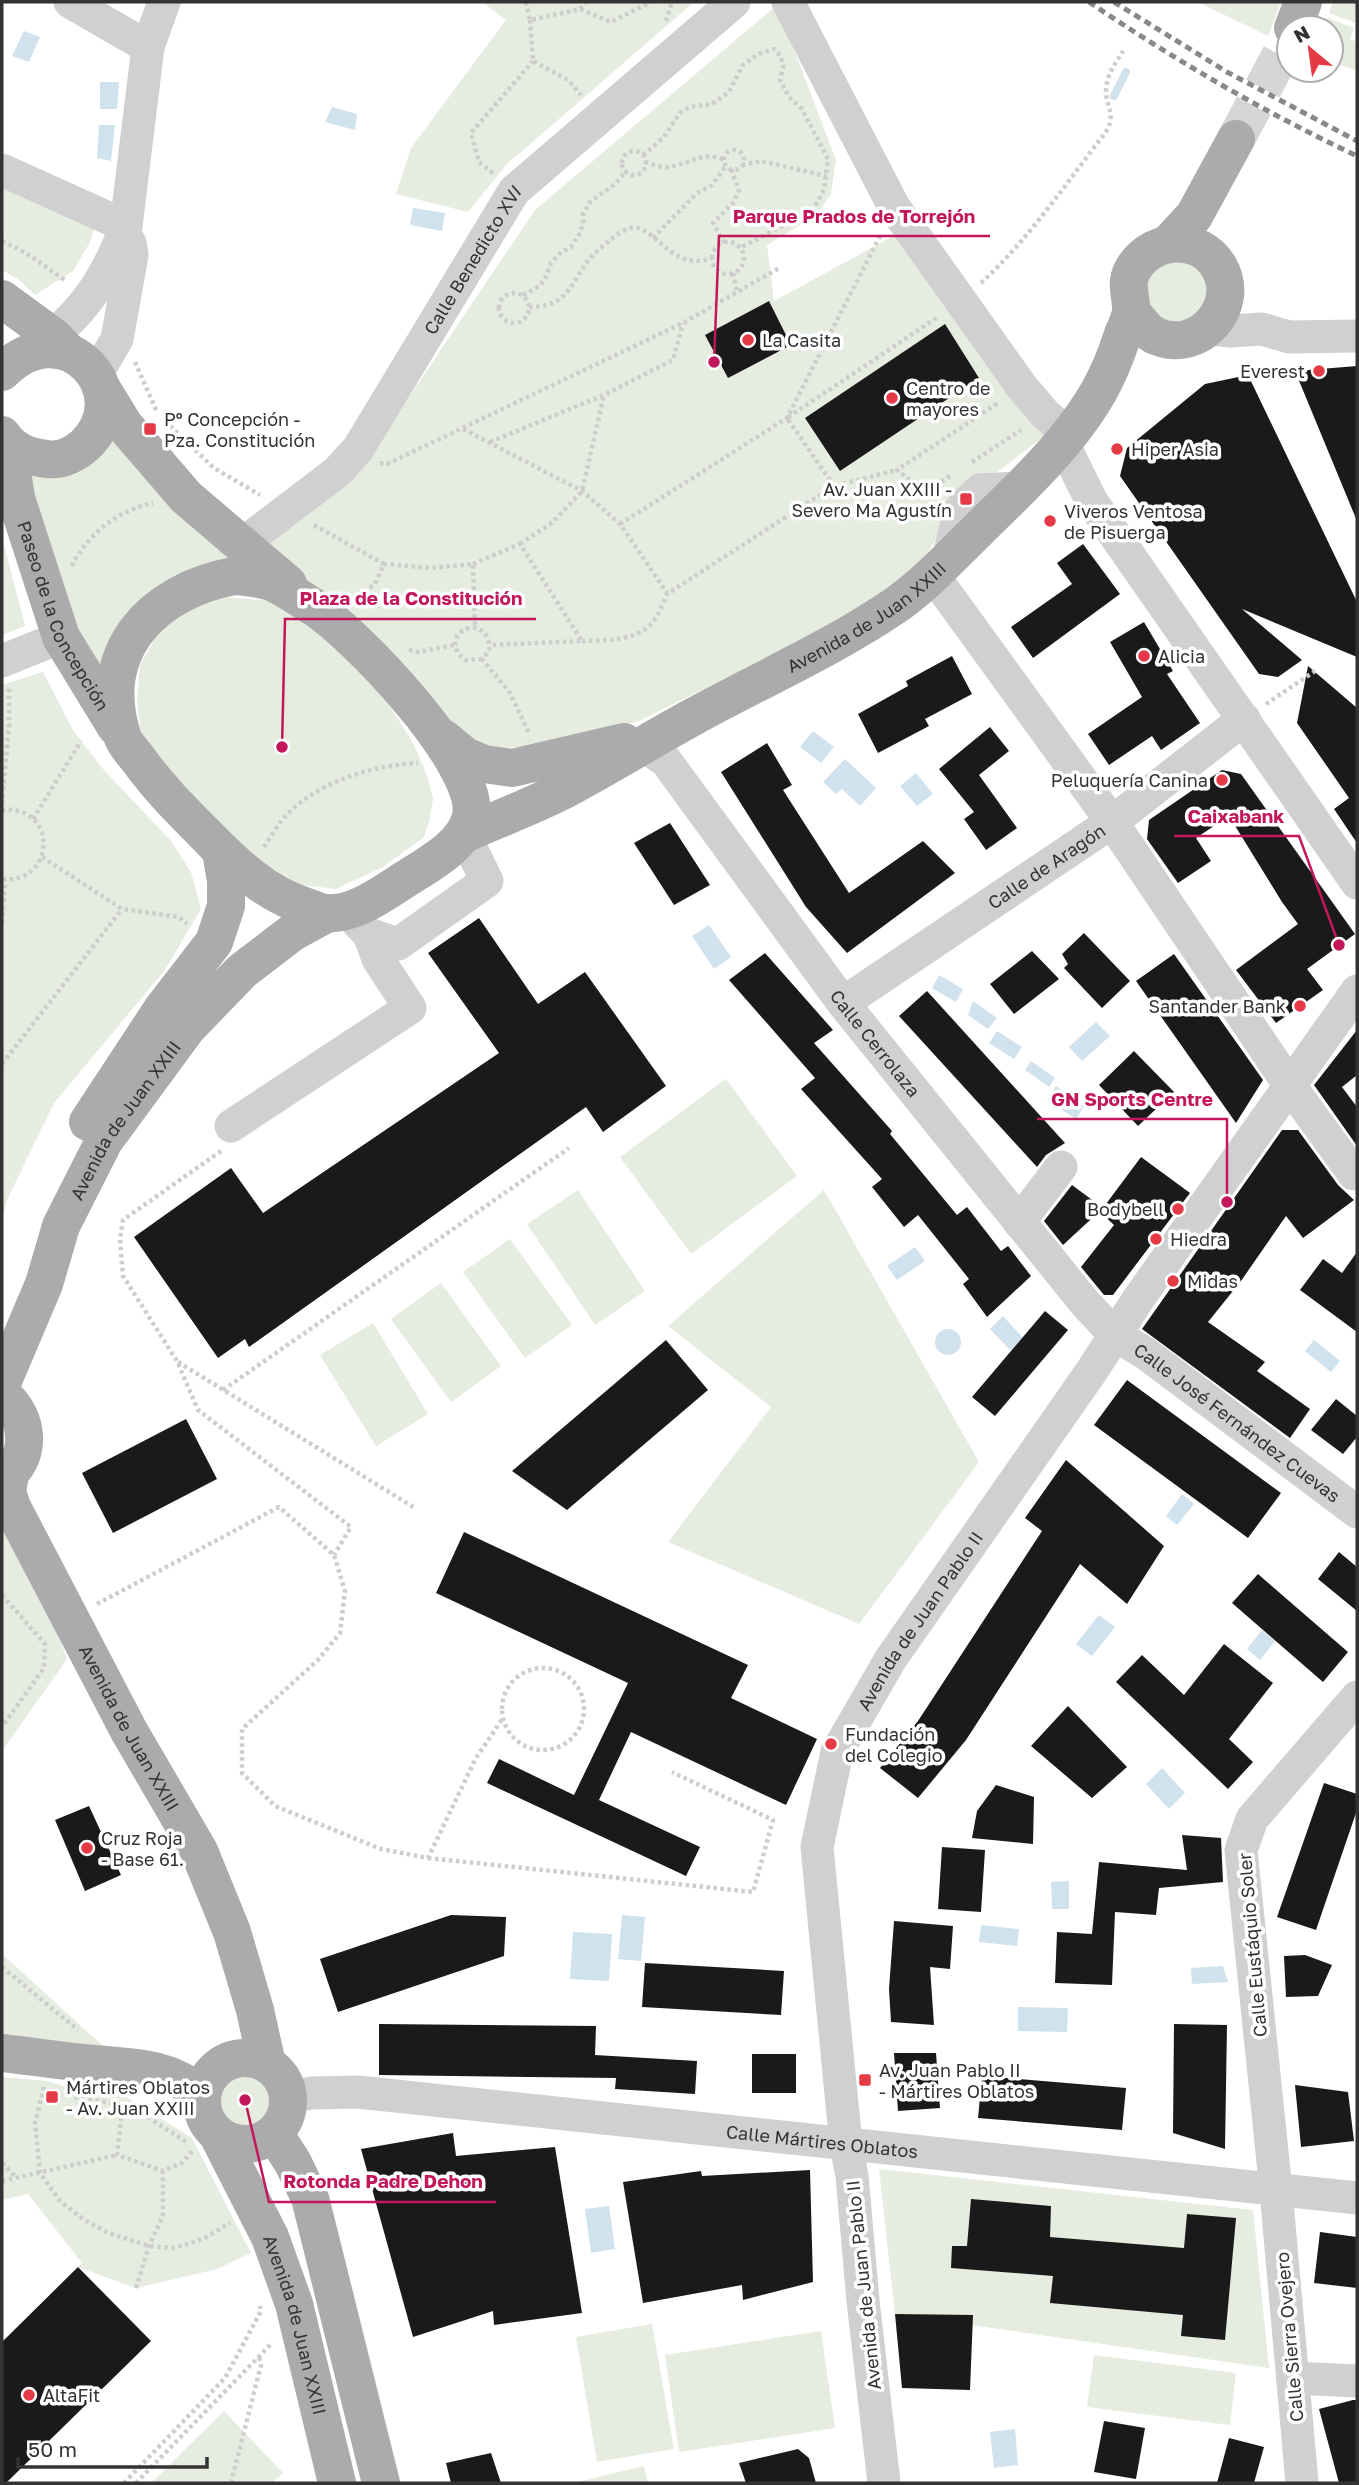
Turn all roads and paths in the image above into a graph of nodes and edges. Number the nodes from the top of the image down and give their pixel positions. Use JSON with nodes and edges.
{"nodes":[{"id":1,"x":70,"y":2,"type":"edge"},
{"id":2,"x":164,"y":2,"type":"edge"},
{"id":3,"x":526,"y":2,"type":"edge"},
{"id":4,"x":586,"y":2,"type":"edge"},
{"id":5,"x":651,"y":2,"type":"edge"},
{"id":6,"x":734,"y":2,"type":"edge"},
{"id":7,"x":788,"y":2,"type":"edge"},
{"id":8,"x":580,"y":9,"type":"junction"},
{"id":9,"x":530,"y":20,"type":"junction"},
{"id":10,"x":148,"y":47,"type":"junction"},
{"id":11,"x":1123,"y":51,"type":"dead end"},
{"id":12,"x":533,"y":61,"type":"junction"},
{"id":13,"x":600,"y":118,"type":"junction"},
{"id":14,"x":1236,"y":139,"type":"tunnel mouth"},
{"id":15,"x":643,"y":155,"type":"junction"},
{"id":16,"x":645,"y":162,"type":"junction"},
{"id":17,"x":727,"y":165,"type":"junction"},
{"id":18,"x":742,"y":165,"type":"junction"},
{"id":19,"x":2,"y":170,"type":"edge"},
{"id":20,"x":626,"y":171,"type":"junction"},
{"id":21,"x":826,"y":176,"type":"junction"},
{"id":22,"x":1210,"y":186,"type":"junction"},
{"id":23,"x":514,"y":191,"type":"junction"},
{"id":24,"x":894,"y":208,"type":"junction"},
{"id":25,"x":126,"y":226,"type":"junction"},
{"id":26,"x":653,"y":238,"type":"junction"},
{"id":27,"x":2,"y":241,"type":"edge"},
{"id":28,"x":724,"y":243,"type":"junction"},
{"id":29,"x":1169,"y":243,"type":"junction"},
{"id":30,"x":740,"y":248,"type":"junction"},
{"id":31,"x":1208,"y":254,"type":"junction"},
{"id":32,"x":712,"y":258,"type":"junction"},
{"id":33,"x":781,"y":267,"type":"dead end"},
{"id":34,"x":733,"y":273,"type":"junction"},
{"id":35,"x":61,"y":276,"type":"dead end"},
{"id":36,"x":737,"y":292,"type":"junction"},
{"id":37,"x":523,"y":295,"type":"junction"},
{"id":38,"x":1226,"y":295,"type":"junction"},
{"id":39,"x":2,"y":299,"type":"edge"},
{"id":40,"x":960,"y":302,"type":"junction"},
{"id":41,"x":529,"y":307,"type":"junction"},
{"id":42,"x":683,"y":323,"type":"junction"},
{"id":43,"x":1142,"y":323,"type":"junction"},
{"id":44,"x":1208,"y":329,"type":"junction"},
{"id":45,"x":1262,"y":329,"type":"junction"},
{"id":46,"x":1357,"y":336,"type":"edge"},
{"id":47,"x":117,"y":339,"type":"junction"},
{"id":48,"x":71,"y":361,"type":"junction"},
{"id":49,"x":2,"y":372,"type":"edge"},
{"id":50,"x":1022,"y":387,"type":"junction"},
{"id":51,"x":604,"y":395,"type":"junction"},
{"id":52,"x":787,"y":418,"type":"junction"},
{"id":53,"x":463,"y":429,"type":"junction"},
{"id":54,"x":1059,"y":431,"type":"junction"},
{"id":55,"x":5,"y":440,"type":"edge"},
{"id":56,"x":489,"y":442,"type":"junction"},
{"id":57,"x":349,"y":459,"type":"junction"},
{"id":58,"x":970,"y":463,"type":"dead end"},
{"id":59,"x":214,"y":468,"type":"junction"},
{"id":60,"x":897,"y":470,"type":"junction"},
{"id":61,"x":958,"y":471,"type":"dead end"},
{"id":62,"x":834,"y":486,"type":"junction"},
{"id":63,"x":582,"y":491,"type":"junction"},
{"id":64,"x":186,"y":497,"type":"junction"},
{"id":65,"x":288,"y":510,"type":"junction"},
{"id":66,"x":620,"y":524,"type":"junction"},
{"id":67,"x":520,"y":544,"type":"junction"},
{"id":68,"x":241,"y":545,"type":"junction"},
{"id":69,"x":384,"y":564,"type":"junction"},
{"id":70,"x":473,"y":564,"type":"junction"},
{"id":71,"x":940,"y":567,"type":"junction"},
{"id":72,"x":45,"y":589,"type":"junction"},
{"id":73,"x":667,"y":594,"type":"junction"},
{"id":74,"x":330,"y":605,"type":"junction"},
{"id":75,"x":475,"y":627,"type":"junction"},
{"id":76,"x":61,"y":637,"type":"junction"},
{"id":77,"x":582,"y":641,"type":"junction"},
{"id":78,"x":455,"y":645,"type":"junction"},
{"id":79,"x":490,"y":645,"type":"junction"},
{"id":80,"x":398,"y":647,"type":"dead end"},
{"id":81,"x":13,"y":656,"type":"edge"},
{"id":82,"x":482,"y":659,"type":"junction"},
{"id":83,"x":1318,"y":669,"type":"dead end"},
{"id":84,"x":691,"y":718,"type":"junction"},
{"id":85,"x":1244,"y":719,"type":"junction"},
{"id":86,"x":9,"y":725,"type":"junction"},
{"id":87,"x":2,"y":730,"type":"edge"},
{"id":88,"x":124,"y":740,"type":"junction"},
{"id":89,"x":81,"y":741,"type":"dead end"},
{"id":90,"x":643,"y":746,"type":"junction"},
{"id":91,"x":431,"y":749,"type":"junction"},
{"id":92,"x":542,"y":761,"type":"junction"},
{"id":93,"x":2,"y":804,"type":"edge"},
{"id":94,"x":2,"y":811,"type":"edge"},
{"id":95,"x":33,"y":819,"type":"junction"},
{"id":96,"x":1112,"y":822,"type":"junction"},
{"id":97,"x":464,"y":834,"type":"junction"},
{"id":98,"x":263,"y":849,"type":"dead end"},
{"id":99,"x":221,"y":851,"type":"junction"},
{"id":100,"x":42,"y":857,"type":"junction"},
{"id":101,"x":4,"y":879,"type":"edge"},
{"id":102,"x":1357,"y":883,"type":"edge"},
{"id":103,"x":122,"y":909,"type":"junction"},
{"id":104,"x":347,"y":919,"type":"junction"},
{"id":105,"x":2,"y":923,"type":"edge"},
{"id":106,"x":211,"y":944,"type":"junction"},
{"id":107,"x":1357,"y":991,"type":"edge"},
{"id":108,"x":842,"y":1003,"type":"junction"},
{"id":109,"x":2,"y":1064,"type":"edge"},
{"id":110,"x":1290,"y":1086,"type":"junction"},
{"id":111,"x":227,"y":1138,"type":"joint"},
{"id":112,"x":569,"y":1147,"type":"dead end"},
{"id":113,"x":1061,"y":1167,"type":"dead end"},
{"id":114,"x":1357,"y":1174,"type":"edge"},
{"id":115,"x":1019,"y":1222,"type":"junction"},
{"id":116,"x":2,"y":1331,"type":"edge"},
{"id":117,"x":1115,"y":1335,"type":"junction"},
{"id":118,"x":177,"y":1361,"type":"junction"},
{"id":119,"x":2,"y":1383,"type":"edge"},
{"id":120,"x":223,"y":1390,"type":"junction"},
{"id":121,"x":2,"y":1395,"type":"edge"},
{"id":122,"x":6,"y":1477,"type":"edge"},
{"id":123,"x":415,"y":1508,"type":"dead end"},
{"id":124,"x":1357,"y":1512,"type":"edge"},
{"id":125,"x":334,"y":1555,"type":"junction"},
{"id":126,"x":2,"y":1595,"type":"edge"},
{"id":127,"x":100,"y":1616,"type":"dead end"},
{"id":128,"x":1357,"y":1697,"type":"edge"},
{"id":129,"x":503,"y":1718,"type":"junction"},
{"id":130,"x":2,"y":1727,"type":"edge"},
{"id":131,"x":672,"y":1772,"type":"dead end"},
{"id":132,"x":428,"y":1858,"type":"junction"},
{"id":133,"x":2,"y":1967,"type":"edge"},
{"id":134,"x":2,"y":2053,"type":"edge"},
{"id":135,"x":68,"y":2061,"type":"junction"},
{"id":136,"x":267,"y":2064,"type":"junction"},
{"id":137,"x":202,"y":2095,"type":"junction"},
{"id":138,"x":288,"y":2097,"type":"junction"},
{"id":139,"x":128,"y":2105,"type":"junction"},
{"id":140,"x":274,"y":2133,"type":"junction"},
{"id":141,"x":846,"y":2145,"type":"junction"},
{"id":142,"x":204,"y":2148,"type":"junction"},
{"id":143,"x":117,"y":2155,"type":"junction"},
{"id":144,"x":2,"y":2163,"type":"edge"},
{"id":145,"x":163,"y":2171,"type":"junction"},
{"id":146,"x":40,"y":2173,"type":"junction"},
{"id":147,"x":16,"y":2178,"type":"junction"},
{"id":148,"x":2,"y":2182,"type":"edge"},
{"id":149,"x":1276,"y":2191,"type":"junction"},
{"id":150,"x":1357,"y":2198,"type":"edge"},
{"id":151,"x":240,"y":2218,"type":"dead end"},
{"id":152,"x":149,"y":2246,"type":"junction"},
{"id":153,"x":136,"y":2288,"type":"dead end"},
{"id":154,"x":260,"y":2302,"type":"dead end"},
{"id":155,"x":277,"y":2338,"type":"dead end"},
{"id":156,"x":259,"y":2357,"type":"junction"},
{"id":157,"x":1293,"y":2378,"type":"junction"},
{"id":158,"x":1357,"y":2381,"type":"edge"},
{"id":159,"x":124,"y":2483,"type":"edge"},
{"id":160,"x":136,"y":2483,"type":"edge"},
{"id":161,"x":231,"y":2483,"type":"edge"},
{"id":162,"x":337,"y":2483,"type":"edge"},
{"id":163,"x":381,"y":2483,"type":"edge"},
{"id":164,"x":884,"y":2483,"type":"edge"},
{"id":165,"x":1302,"y":2483,"type":"edge"}],
"edges":[{"from":1,"to":10,"type":"street"},
{"from":2,"to":10,"type":"street"},
{"from":3,"to":9,"type":"path"},
{"from":4,"to":8,"type":"path"},
{"from":5,"to":8,"type":"path"},
{"from":6,"to":13,"type":"street","name":"Calle Benedicto XVI"},
{"from":7,"to":24,"type":"street"},
{"from":8,"to":9,"type":"path"},
{"from":9,"to":12,"type":"path"},
{"from":10,"to":25,"type":"street"},
{"from":11,"to":40,"type":"path"},
{"from":12,"to":13,"type":"path"},
{"from":12,"to":23,"type":"path"},
{"from":13,"to":23,"type":"street","name":"Calle Benedicto XVI"},
{"from":14,"to":22,"type":"main road"},
{"from":15,"to":16,"type":"path"},
{"from":15,"to":20,"type":"path"},
{"from":15,"to":21,"type":"path"},
{"from":16,"to":17,"type":"path"},
{"from":16,"to":20,"type":"path"},
{"from":17,"to":18,"type":"path"},
{"from":17,"to":18,"type":"path"},
{"from":17,"to":26,"type":"path"},
{"from":17,"to":28,"type":"path"},
{"from":18,"to":21,"type":"path"},
{"from":19,"to":25,"type":"street"},
{"from":20,"to":37,"type":"path"},
{"from":21,"to":30,"type":"path"},
{"from":22,"to":29,"type":"main road"},
{"from":22,"to":31,"type":"main road"},
{"from":23,"to":57,"type":"street","name":"Calle Benedicto XVI"},
{"from":24,"to":40,"type":"street"},
{"from":24,"to":52,"type":"path"},
{"from":25,"to":47,"type":"street"},
{"from":25,"to":48,"type":"street"},
{"from":26,"to":32,"type":"path"},
{"from":26,"to":41,"type":"path"},
{"from":27,"to":35,"type":"path"},
{"from":28,"to":30,"type":"path"},
{"from":28,"to":32,"type":"path"},
{"from":29,"to":31,"type":"main road"},
{"from":29,"to":43,"type":"main road"},
{"from":30,"to":34,"type":"path"},
{"from":31,"to":38,"type":"main road"},
{"from":32,"to":34,"type":"path"},
{"from":33,"to":36,"type":"path"},
{"from":34,"to":36,"type":"path"},
{"from":36,"to":42,"type":"path"},
{"from":37,"to":41,"type":"path"},
{"from":37,"to":41,"type":"path"},
{"from":38,"to":44,"type":"main road"},
{"from":38,"to":45,"type":"street"},
{"from":39,"to":48,"type":"main road"},
{"from":40,"to":50,"type":"street"},
{"from":40,"to":52,"type":"path"},
{"from":42,"to":51,"type":"path"},
{"from":42,"to":53,"type":"path"},
{"from":43,"to":44,"type":"main road"},
{"from":43,"to":54,"type":"main road","name":"Avenida de Juan XXIII"},
{"from":44,"to":45,"type":"street"},
{"from":45,"to":46,"type":"street"},
{"from":47,"to":48,"type":"street"},
{"from":47,"to":59,"type":"path"},
{"from":48,"to":49,"type":"main road"},
{"from":48,"to":55,"type":"main road"},
{"from":48,"to":64,"type":"main road"},
{"from":50,"to":54,"type":"street"},
{"from":50,"to":60,"type":"path"},
{"from":51,"to":56,"type":"path"},
{"from":51,"to":63,"type":"path"},
{"from":52,"to":62,"type":"path"},
{"from":52,"to":66,"type":"path"},
{"from":53,"to":56,"type":"path"},
{"from":53,"to":57,"type":"path"},
{"from":54,"to":58,"type":"path"},
{"from":54,"to":71,"type":"main road","name":"Avenida de Juan XXIII"},
{"from":54,"to":85,"type":"street"},
{"from":55,"to":72,"type":"main road","name":"Paseo de la Concepción"},
{"from":56,"to":63,"type":"path"},
{"from":57,"to":65,"type":"street","name":"Calle Benedicto XVI"},
{"from":59,"to":64,"type":"path"},
{"from":59,"to":65,"type":"path"},
{"from":60,"to":61,"type":"path"},
{"from":60,"to":62,"type":"path"},
{"from":62,"to":73,"type":"path"},
{"from":63,"to":66,"type":"path"},
{"from":63,"to":67,"type":"path"},
{"from":64,"to":68,"type":"main road"},
{"from":64,"to":72,"type":"path"},
{"from":65,"to":68,"type":"street","name":"Calle Benedicto XVI"},
{"from":65,"to":69,"type":"path"},
{"from":66,"to":73,"type":"path"},
{"from":67,"to":70,"type":"path"},
{"from":67,"to":77,"type":"path"},
{"from":68,"to":74,"type":"main road"},
{"from":69,"to":70,"type":"path"},
{"from":69,"to":74,"type":"path"},
{"from":70,"to":75,"type":"path"},
{"from":71,"to":84,"type":"main road","name":"Avenida de Juan XXIII"},
{"from":71,"to":96,"type":"street"},
{"from":72,"to":76,"type":"main road","name":"Paseo de la Concepción"},
{"from":73,"to":77,"type":"path"},
{"from":74,"to":88,"type":"main road"},
{"from":74,"to":91,"type":"main road"},
{"from":75,"to":78,"type":"path"},
{"from":75,"to":79,"type":"path"},
{"from":76,"to":81,"type":"street"},
{"from":76,"to":88,"type":"main road","name":"Paseo de la Concepción"},
{"from":77,"to":79,"type":"path"},
{"from":78,"to":80,"type":"path"},
{"from":78,"to":82,"type":"path"},
{"from":79,"to":82,"type":"path"},
{"from":81,"to":86,"type":"path"},
{"from":82,"to":92,"type":"path"},
{"from":83,"to":85,"type":"path"},
{"from":84,"to":90,"type":"main road","name":"Avenida de Juan XXIII"},
{"from":84,"to":92,"type":"main road","name":"Avenida de Juan XXIII"},
{"from":85,"to":96,"type":"street","name":"Calle de Aragón"},
{"from":85,"to":102,"type":"street"},
{"from":86,"to":87,"type":"path"},
{"from":86,"to":93,"type":"path"},
{"from":88,"to":99,"type":"main road","name":"Paseo de la Concepción"},
{"from":89,"to":95,"type":"path"},
{"from":90,"to":97,"type":"main road","name":"Avenida de Juan XXIII"},
{"from":90,"to":108,"type":"street","name":"Calle Cerrolaza"},
{"from":91,"to":92,"type":"main road","name":"Avenida de Juan XXIII"},
{"from":91,"to":97,"type":"main road"},
{"from":91,"to":98,"type":"path"},
{"from":94,"to":95,"type":"path"},
{"from":95,"to":100,"type":"path"},
{"from":96,"to":108,"type":"street","name":"Calle de Aragón"},
{"from":96,"to":110,"type":"street"},
{"from":97,"to":104,"type":"main road","name":"Avenida de Juan XXIII"},
{"from":97,"to":104,"type":"street"},
{"from":99,"to":104,"type":"main road","name":"Paseo de la Concepción"},
{"from":99,"to":106,"type":"main road"},
{"from":100,"to":101,"type":"path"},
{"from":100,"to":103,"type":"path"},
{"from":101,"to":105,"type":"path"},
{"from":103,"to":106,"type":"path"},
{"from":103,"to":109,"type":"path"},
{"from":104,"to":111,"type":"street"},
{"from":104,"to":119,"type":"main road","name":"Avenida de Juan XXIII"},
{"from":106,"to":116,"type":"main road","name":"Avenida de Juan XXIII"},
{"from":107,"to":110,"type":"street","name":"Avenida de Juan Pablo II"},
{"from":108,"to":115,"type":"street","name":"Calle Cerrolaza"},
{"from":110,"to":114,"type":"street"},
{"from":110,"to":117,"type":"street","name":"Avenida de Juan Pablo II"},
{"from":111,"to":118,"type":"path"},
{"from":112,"to":120,"type":"path"},
{"from":113,"to":115,"type":"street"},
{"from":115,"to":117,"type":"street","name":"Calle Cerrolaza"},
{"from":117,"to":124,"type":"street","name":"Calle José Fernández Cuevas"},
{"from":117,"to":141,"type":"street","name":"Avenida de Juan Pablo II"},
{"from":118,"to":120,"type":"path"},
{"from":118,"to":125,"type":"path"},
{"from":120,"to":123,"type":"path"},
{"from":121,"to":122,"type":"main road","name":"Avenida de Juan XXIII"},
{"from":122,"to":136,"type":"main road","name":"Avenida de Juan XXIII"},
{"from":125,"to":127,"type":"path"},
{"from":125,"to":132,"type":"path"},
{"from":126,"to":130,"type":"path"},
{"from":128,"to":149,"type":"street","name":"Calle Eustáquio Soler"},
{"from":129,"to":129,"type":"path"},
{"from":129,"to":132,"type":"path"},
{"from":131,"to":132,"type":"path"},
{"from":133,"to":135,"type":"path"},
{"from":134,"to":135,"type":"main road"},
{"from":135,"to":137,"type":"main road"},
{"from":135,"to":139,"type":"path"},
{"from":135,"to":146,"type":"path"},
{"from":136,"to":137,"type":"main road"},
{"from":136,"to":138,"type":"main road"},
{"from":137,"to":142,"type":"main road"},
{"from":138,"to":140,"type":"main road"},
{"from":138,"to":141,"type":"street","name":"Calle Mártires Oblatos"},
{"from":139,"to":142,"type":"path"},
{"from":139,"to":143,"type":"path"},
{"from":140,"to":142,"type":"main road"},
{"from":140,"to":163,"type":"main road"},
{"from":141,"to":149,"type":"street","name":"Calle Mártires Oblatos"},
{"from":141,"to":164,"type":"street","name":"Avenida de Juan Pablo II"},
{"from":142,"to":145,"type":"path"},
{"from":142,"to":162,"type":"main road","name":"Avenida de Juan XXIII"},
{"from":143,"to":145,"type":"path"},
{"from":143,"to":146,"type":"path"},
{"from":144,"to":147,"type":"path"},
{"from":145,"to":152,"type":"path"},
{"from":146,"to":147,"type":"path"},
{"from":146,"to":152,"type":"path"},
{"from":147,"to":148,"type":"path"},
{"from":149,"to":150,"type":"street","name":"Calle Mártires Oblatos"},
{"from":149,"to":157,"type":"street","name":"Calle Sierra Ovejero"},
{"from":151,"to":152,"type":"path"},
{"from":152,"to":153,"type":"path"},
{"from":154,"to":159,"type":"path"},
{"from":155,"to":156,"type":"path"},
{"from":156,"to":160,"type":"path"},
{"from":156,"to":161,"type":"path"},
{"from":157,"to":158,"type":"street"},
{"from":157,"to":165,"type":"street","name":"Calle Sierra Ovejero"}]}
